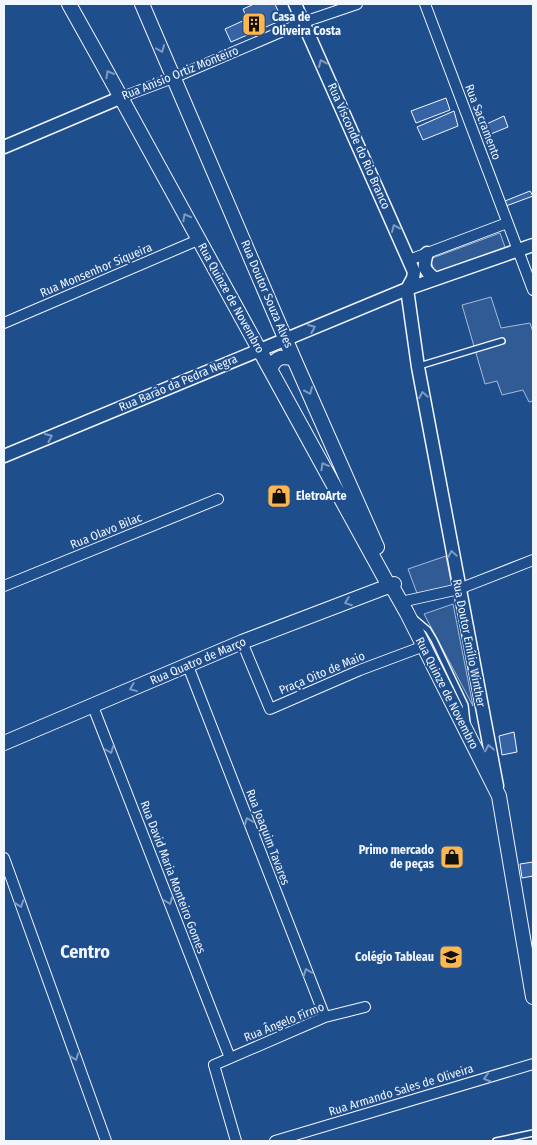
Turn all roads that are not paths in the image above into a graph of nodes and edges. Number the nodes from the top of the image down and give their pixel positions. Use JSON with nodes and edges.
{"nodes":[{"id":1,"x":69,"y":4,"type":"edge"},
{"id":2,"x":142,"y":4,"type":"edge"},
{"id":3,"x":295,"y":4,"type":"edge"},
{"id":4,"x":357,"y":4,"type":"edge"},
{"id":5,"x":425,"y":4,"type":"edge"},
{"id":6,"x":304,"y":22,"type":"junction"},
{"id":7,"x":173,"y":78,"type":"junction"},
{"id":8,"x":122,"y":96,"type":"junction"},
{"id":9,"x":4,"y":147,"type":"edge"},
{"id":10,"x":507,"y":223,"type":"junction"},
{"id":11,"x":198,"y":240,"type":"junction"},
{"id":12,"x":533,"y":245,"type":"edge"},
{"id":13,"x":518,"y":249,"type":"junction"},
{"id":14,"x":427,"y":253,"type":"junction"},
{"id":15,"x":409,"y":260,"type":"junction"},
{"id":16,"x":435,"y":279,"type":"junction"},
{"id":17,"x":407,"y":289,"type":"junction"},
{"id":18,"x":533,"y":290,"type":"edge"},
{"id":19,"x":4,"y":323,"type":"edge"},
{"id":20,"x":287,"y":339,"type":"junction"},
{"id":21,"x":502,"y":341,"type":"dead end"},
{"id":22,"x":260,"y":349,"type":"junction"},
{"id":23,"x":294,"y":359,"type":"junction"},
{"id":24,"x":418,"y":366,"type":"junction"},
{"id":25,"x":271,"y":368,"type":"junction"},
{"id":26,"x":4,"y":456,"type":"edge"},
{"id":27,"x":218,"y":499,"type":"dead end"},
{"id":28,"x":533,"y":560,"type":"edge"},
{"id":29,"x":4,"y":586,"type":"edge"},
{"id":30,"x":459,"y":589,"type":"junction"},
{"id":31,"x":397,"y":595,"type":"junction"},
{"id":32,"x":242,"y":642,"type":"junction"},
{"id":33,"x":424,"y":646,"type":"junction"},
{"id":34,"x":188,"y":666,"type":"junction"},
{"id":35,"x":92,"y":704,"type":"junction"},
{"id":36,"x":466,"y":731,"type":"junction"},
{"id":37,"x":4,"y":743,"type":"edge"},
{"id":38,"x":499,"y":796,"type":"junction"},
{"id":39,"x":4,"y":858,"type":"edge"},
{"id":40,"x":528,"y":938,"type":"edge"},
{"id":41,"x":533,"y":996,"type":"edge"},
{"id":42,"x":365,"y":1007,"type":"dead end"},
{"id":43,"x":325,"y":1017,"type":"junction"},
{"id":44,"x":230,"y":1058,"type":"junction"},
{"id":45,"x":533,"y":1064,"type":"edge"},
{"id":46,"x":533,"y":1133,"type":"edge"},
{"id":47,"x":106,"y":1141,"type":"edge"},
{"id":48,"x":236,"y":1141,"type":"edge"},
{"id":49,"x":275,"y":1141,"type":"edge"},
{"id":50,"x":496,"y":1141,"type":"edge"}],
"edges":[{"from":8,"to":1,"type":"main road","name":"Rua Quinze de Novembro","one_way":true},
{"from":2,"to":7,"type":"main road","name":"Rua Doutor Souza Alves","one_way":true},
{"from":3,"to":6,"type":"street","name":"Rua Visconde do Rio Branco"},
{"from":4,"to":6,"type":"street","name":"Rua Anísio Ortiz Monteiro"},
{"from":5,"to":10,"type":"street","name":"Rua Sacramento"},
{"from":6,"to":7,"type":"street","name":"Rua Anísio Ortiz Monteiro"},
{"from":15,"to":6,"type":"street","name":"Rua Visconde do Rio Branco","one_way":true},
{"from":7,"to":8,"type":"street","name":"Rua Anísio Ortiz Monteiro"},
{"from":7,"to":20,"type":"main road","name":"Rua Doutor Souza Alves"},
{"from":8,"to":9,"type":"street","name":"Rua Anísio Ortiz Monteiro"},
{"from":11,"to":8,"type":"main road","name":"Rua Quinze de Novembro","one_way":true},
{"from":10,"to":13,"type":"street","name":"Rua Sacramento"},
{"from":10,"to":14,"type":"street"},
{"from":11,"to":19,"type":"street","name":"Rua Monsenhor Siqueira"},
{"from":11,"to":22,"type":"main road","name":"Rua Quinze de Novembro"},
{"from":12,"to":13,"type":"street","name":"Rua Barão da Pedra Negra"},
{"from":13,"to":16,"type":"street","name":"Rua Barão da Pedra Negra"},
{"from":13,"to":18,"type":"street","name":"Rua Sacramento"},
{"from":14,"to":15,"type":"street"},
{"from":14,"to":16,"type":"street"},
{"from":15,"to":17,"type":"street","name":"Rua Visconde do Rio Branco"},
{"from":16,"to":17,"type":"street","name":"Rua Barão da Pedra Negra"},
{"from":20,"to":17,"type":"street","name":"Rua Barão da Pedra Negra","one_way":true},
{"from":17,"to":24,"type":"street","name":"Rua Doutor Emílio Winther"},
{"from":20,"to":22,"type":"street","name":"Rua Barão da Pedra Negra"},
{"from":20,"to":23,"type":"main road","name":"Rua Doutor Souza Alves"},
{"from":21,"to":24,"type":"lane"},
{"from":22,"to":25,"type":"main road","name":"Rua Quinze de Novembro"},
{"from":26,"to":22,"type":"street","name":"Rua Barão da Pedra Negra","one_way":true},
{"from":23,"to":25,"type":"main road"},
{"from":23,"to":31,"type":"main road","name":"Rua Doutor Souza Alves","one_way":true},
{"from":30,"to":24,"type":"street","name":"Rua Doutor Emílio Winther","one_way":true},
{"from":31,"to":25,"type":"main road","name":"Rua Quinze de Novembro","one_way":true},
{"from":27,"to":29,"type":"street","name":"Rua Olavo Bilac"},
{"from":28,"to":30,"type":"street","name":"Rua Quatro de Março"},
{"from":30,"to":31,"type":"street","name":"Rua Quatro de Março"},
{"from":38,"to":30,"type":"street","name":"Rua Doutor Emílio Winther","one_way":true},
{"from":31,"to":32,"type":"main road","name":"Rua Quatro de Março","one_way":true},
{"from":31,"to":33,"type":"main road","name":"Rua Quinze de Novembro"},
{"from":31,"to":36,"type":"lane"},
{"from":32,"to":33,"type":"street","name":"Praça Oito de Maio"},
{"from":32,"to":34,"type":"main road","name":"Rua Quatro de Março"},
{"from":33,"to":36,"type":"main road","name":"Rua Quinze de Novembro"},
{"from":34,"to":35,"type":"main road","name":"Rua Quatro de Março","one_way":true},
{"from":43,"to":34,"type":"street","name":"Rua Joaquim Tavares","one_way":true},
{"from":35,"to":37,"type":"main road","name":"Rua Quatro de Março"},
{"from":35,"to":44,"type":"street","name":"Rua David Maria Monteiro Gomes","one_way":true},
{"from":36,"to":38,"type":"main road","name":"Rua Quinze de Novembro"},
{"from":38,"to":40,"type":"main road","name":"Rua Doutor Emílio Winther"},
{"from":39,"to":47,"type":"street","one_way":true},
{"from":40,"to":41,"type":"main road","name":"Rua Doutor Emílio Winther"},
{"from":42,"to":43,"type":"street","name":"Rua Ângelo Firmo"},
{"from":43,"to":44,"type":"street","name":"Rua Ângelo Firmo"},
{"from":44,"to":48,"type":"street","name":"Rua Ângelo Firmo"},
{"from":45,"to":49,"type":"street","name":"Rua Armando Sales de Oliveira","one_way":true},
{"from":46,"to":50,"type":"lane"}]}
